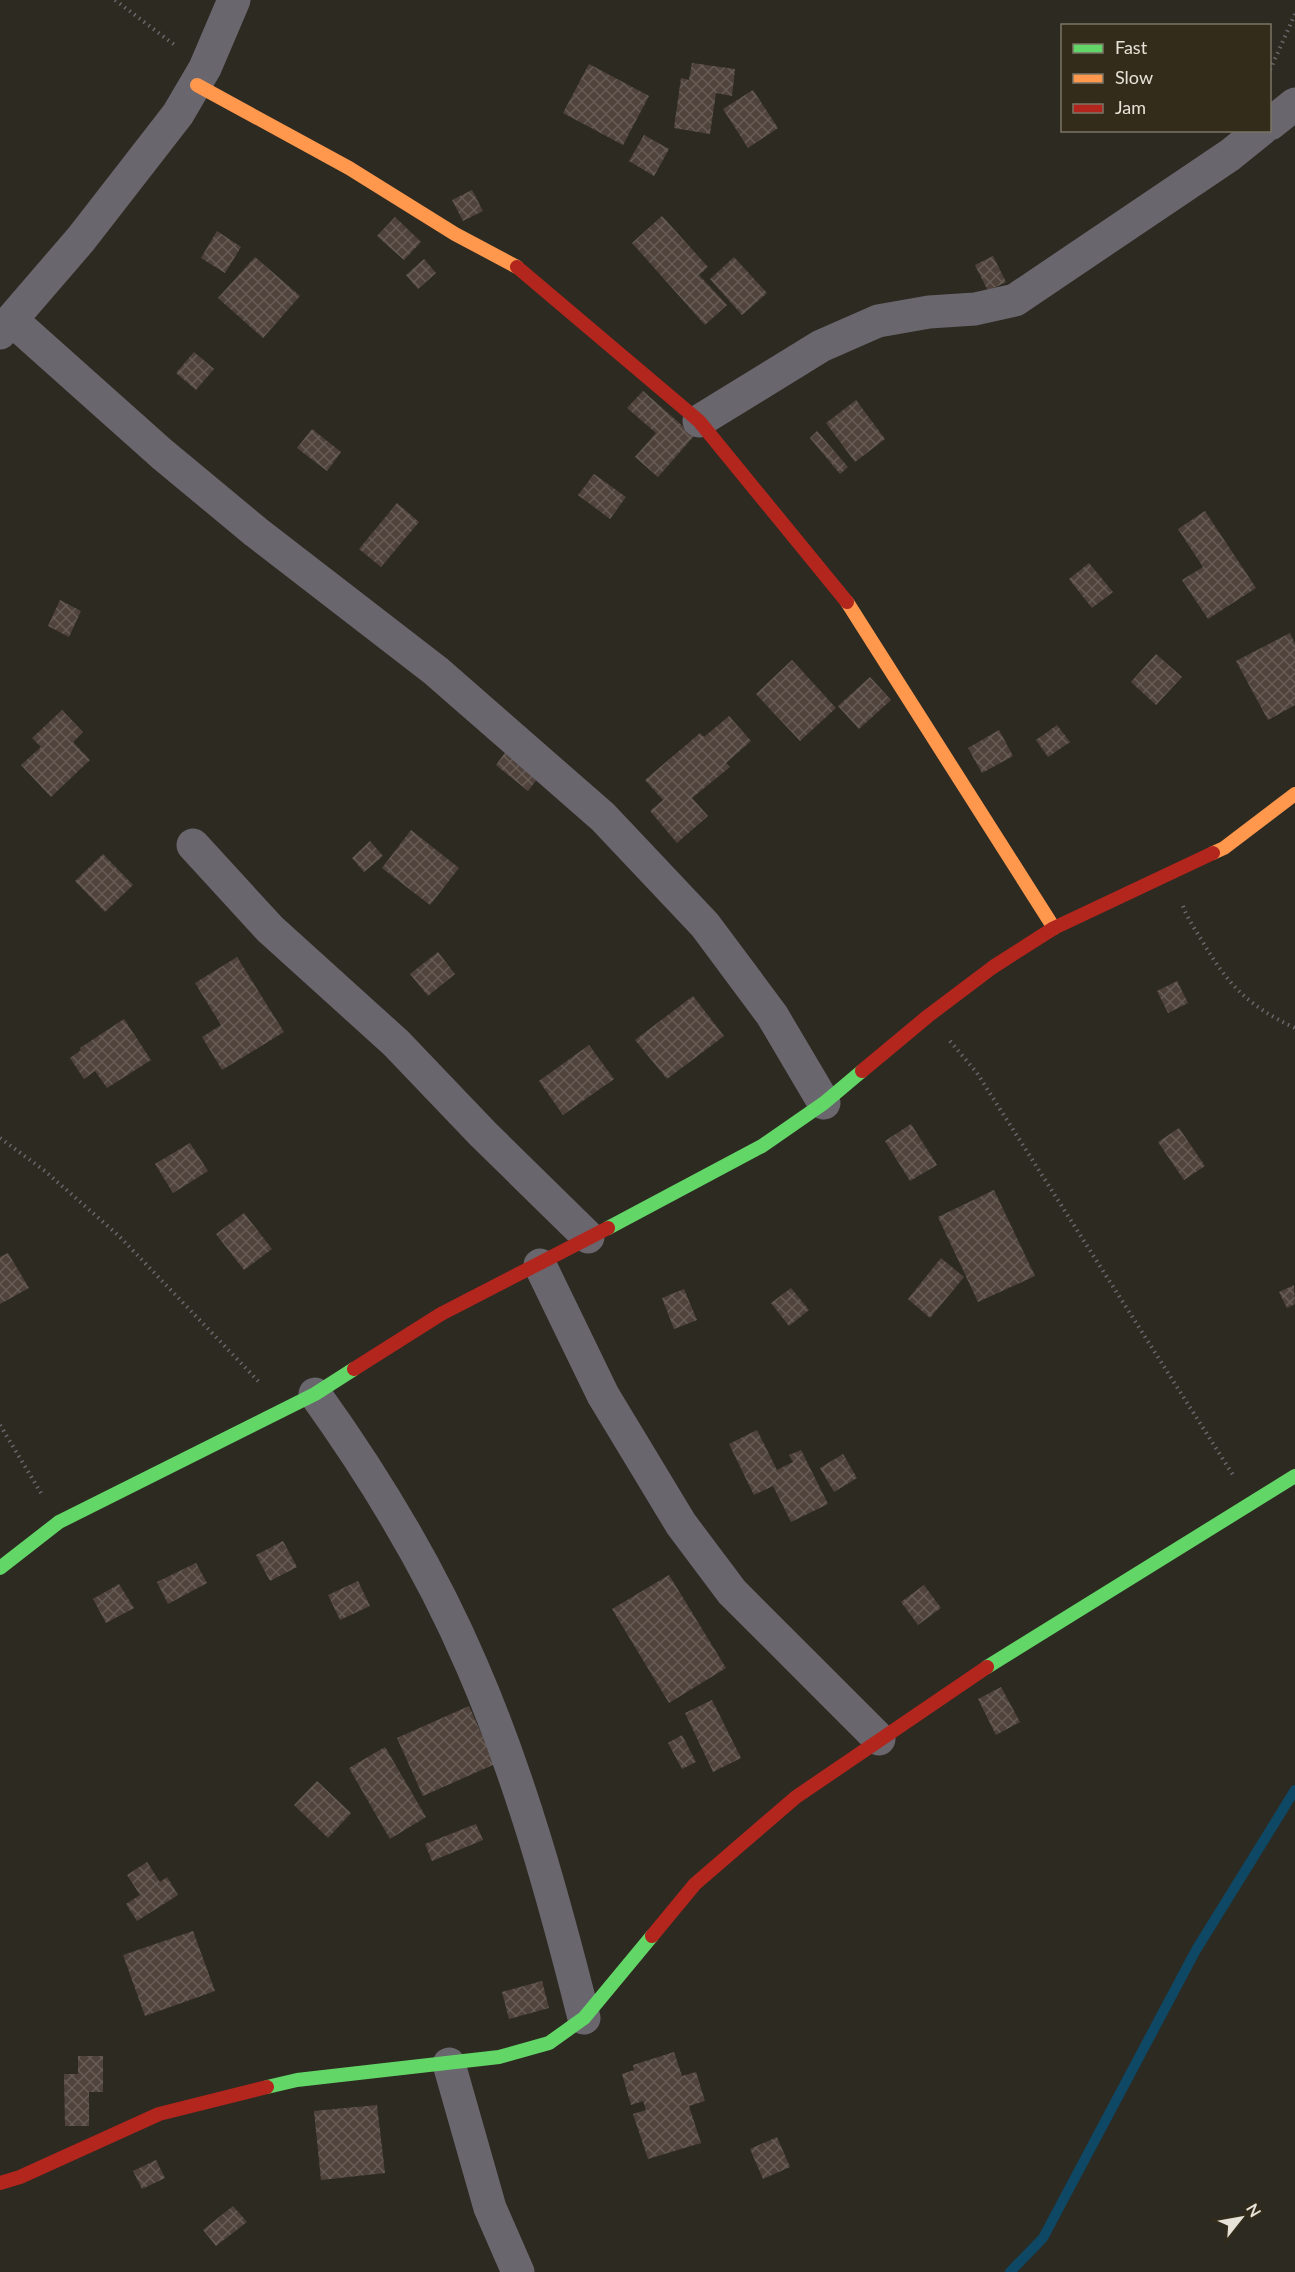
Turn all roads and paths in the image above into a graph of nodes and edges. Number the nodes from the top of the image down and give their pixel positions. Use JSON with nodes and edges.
{"nodes":[{"id":1,"x":115,"y":0,"type":"edge"},
{"id":2,"x":234,"y":0,"type":"edge"},
{"id":3,"x":1295,"y":14,"type":"edge"},
{"id":4,"x":1271,"y":66,"type":"edge"},
{"id":5,"x":201,"y":76,"type":"junction"},
{"id":6,"x":1295,"y":104,"type":"edge"},
{"id":7,"x":1271,"y":122,"type":"edge"},
{"id":8,"x":1258,"y":132,"type":"edge"},
{"id":9,"x":6,"y":327,"type":"edge"},
{"id":10,"x":699,"y":421,"type":"junction"},
{"id":11,"x":1295,"y":794,"type":"edge"},
{"id":12,"x":193,"y":845,"type":"dead end"},
{"id":13,"x":1172,"y":871,"type":"junction"},
{"id":14,"x":1054,"y":928,"type":"junction"},
{"id":15,"x":928,"y":1016,"type":"junction"},
{"id":16,"x":1295,"y":1028,"type":"edge"},
{"id":17,"x":824,"y":1103,"type":"junction"},
{"id":18,"x":0,"y":1138,"type":"edge"},
{"id":19,"x":588,"y":1237,"type":"junction"},
{"id":20,"x":540,"y":1264,"type":"junction"},
{"id":21,"x":301,"y":1402,"type":"junction"},
{"id":22,"x":0,"y":1425,"type":"edge"},
{"id":23,"x":1295,"y":1476,"type":"edge"},
{"id":24,"x":1251,"y":1503,"type":"junction"},
{"id":25,"x":59,"y":1521,"type":"junction"},
{"id":26,"x":0,"y":1568,"type":"edge"},
{"id":27,"x":879,"y":1739,"type":"junction"},
{"id":28,"x":584,"y":2018,"type":"junction"},
{"id":29,"x":449,"y":2064,"type":"junction"},
{"id":30,"x":0,"y":2183,"type":"edge"},
{"id":31,"x":518,"y":2272,"type":"edge"}],
"edges":[{"from":1,"to":5,"type":"path"},
{"from":2,"to":5,"type":"street"},
{"from":3,"to":4,"type":"path"},
{"from":5,"to":9,"type":"street"},
{"from":5,"to":10,"type":"street"},
{"from":6,"to":7,"type":"street"},
{"from":8,"to":10,"type":"street"},
{"from":9,"to":17,"type":"street"},
{"from":10,"to":14,"type":"street"},
{"from":11,"to":13,"type":"street"},
{"from":12,"to":19,"type":"street"},
{"from":13,"to":14,"type":"street"},
{"from":13,"to":16,"type":"path"},
{"from":14,"to":15,"type":"street"},
{"from":15,"to":17,"type":"street"},
{"from":15,"to":24,"type":"path"},
{"from":17,"to":19,"type":"street"},
{"from":18,"to":21,"type":"path"},
{"from":19,"to":20,"type":"street"},
{"from":20,"to":21,"type":"street"},
{"from":20,"to":27,"type":"street"},
{"from":21,"to":25,"type":"street"},
{"from":21,"to":28,"type":"street"},
{"from":22,"to":25,"type":"path"},
{"from":23,"to":24,"type":"street"},
{"from":24,"to":27,"type":"street"},
{"from":25,"to":26,"type":"street"},
{"from":27,"to":28,"type":"street"},
{"from":28,"to":29,"type":"street"},
{"from":29,"to":30,"type":"street"},
{"from":29,"to":31,"type":"street"}]}
